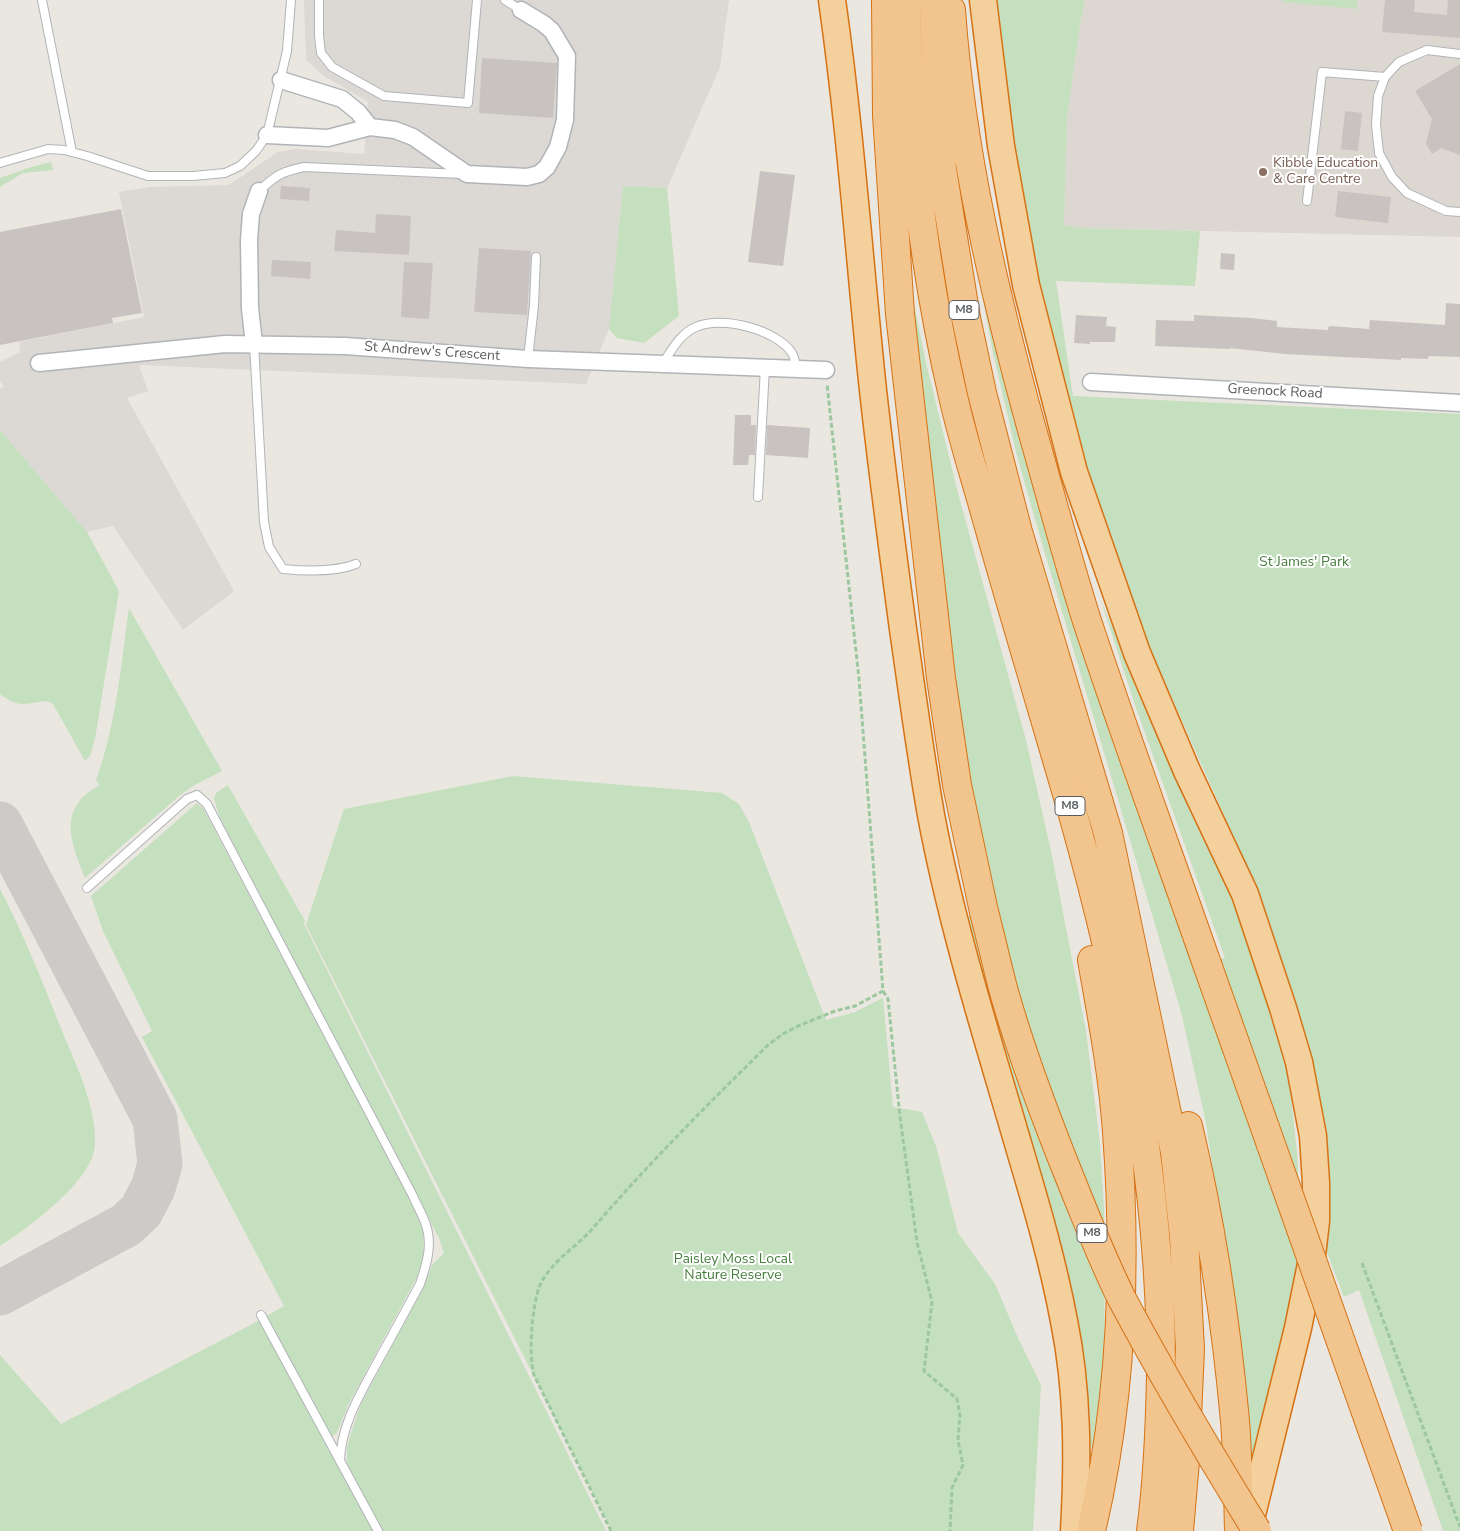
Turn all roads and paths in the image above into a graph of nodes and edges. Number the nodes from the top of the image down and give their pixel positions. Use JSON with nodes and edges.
{"nodes":[{"id":1,"x":42,"y":0,"type":"edge"},
{"id":2,"x":291,"y":0,"type":"edge"},
{"id":3,"x":319,"y":0,"type":"edge"},
{"id":4,"x":477,"y":0,"type":"edge"},
{"id":5,"x":505,"y":0,"type":"edge"},
{"id":6,"x":832,"y":0,"type":"edge"},
{"id":7,"x":886,"y":0,"type":"edge"},
{"id":8,"x":906,"y":0,"type":"edge"},
{"id":9,"x":934,"y":0,"type":"edge"},
{"id":10,"x":950,"y":0,"type":"edge"},
{"id":11,"x":983,"y":0,"type":"edge"},
{"id":12,"x":521,"y":10,"type":"joint"},
{"id":13,"x":1460,"y":54,"type":"edge"},
{"id":14,"x":1385,"y":78,"type":"junction"},
{"id":15,"x":281,"y":80,"type":"junction"},
{"id":16,"x":370,"y":127,"type":"junction"},
{"id":17,"x":268,"y":134,"type":"junction"},
{"id":18,"x":72,"y":152,"type":"junction"},
{"id":19,"x":0,"y":163,"type":"edge"},
{"id":20,"x":467,"y":174,"type":"junction"},
{"id":21,"x":259,"y":191,"type":"joint"},
{"id":22,"x":1307,"y":201,"type":"dead end"},
{"id":23,"x":1460,"y":212,"type":"edge"},
{"id":24,"x":536,"y":258,"type":"dead end"},
{"id":25,"x":254,"y":344,"type":"junction"},
{"id":26,"x":528,"y":359,"type":"junction"},
{"id":27,"x":39,"y":363,"type":"dead end"},
{"id":28,"x":663,"y":363,"type":"junction"},
{"id":29,"x":765,"y":367,"type":"junction"},
{"id":30,"x":796,"y":368,"type":"junction"},
{"id":31,"x":826,"y":370,"type":"joint"},
{"id":32,"x":1091,"y":382,"type":"dead end"},
{"id":33,"x":1460,"y":403,"type":"edge"},
{"id":34,"x":758,"y":496,"type":"dead end"},
{"id":35,"x":356,"y":564,"type":"dead end"},
{"id":36,"x":1008,"y":596,"type":"junction"},
{"id":37,"x":1108,"y":833,"type":"junction"},
{"id":38,"x":87,"y":888,"type":"dead end"},
{"id":39,"x":883,"y":991,"type":"junction"},
{"id":40,"x":1362,"y":1262,"type":"dead end"},
{"id":41,"x":261,"y":1315,"type":"dead end"},
{"id":42,"x":340,"y":1460,"type":"junction"},
{"id":43,"x":1460,"y":1527,"type":"edge"},
{"id":44,"x":378,"y":1531,"type":"edge"},
{"id":45,"x":611,"y":1531,"type":"edge"},
{"id":46,"x":950,"y":1531,"type":"edge"},
{"id":47,"x":1074,"y":1531,"type":"edge"},
{"id":48,"x":1091,"y":1531,"type":"edge"},
{"id":49,"x":1151,"y":1531,"type":"edge"},
{"id":50,"x":1178,"y":1531,"type":"edge"},
{"id":51,"x":1239,"y":1531,"type":"edge"},
{"id":52,"x":1248,"y":1531,"type":"edge"},
{"id":53,"x":1257,"y":1531,"type":"edge"},
{"id":54,"x":1408,"y":1531,"type":"edge"}],
"edges":[{"from":1,"to":18,"type":"lane"},
{"from":2,"to":15,"type":"lane"},
{"from":3,"to":4,"type":"lane"},
{"from":5,"to":12,"type":"lane"},
{"from":6,"to":47,"type":"highway"},
{"from":7,"to":53,"type":"highway","number":"M8","bridge":true},
{"from":8,"to":36,"type":"highway","number":"M8"},
{"from":9,"to":37,"type":"highway","number":"M8"},
{"from":10,"to":54,"type":"highway","number":"M8","bridge":true},
{"from":11,"to":52,"type":"highway"},
{"from":12,"to":20,"type":"street"},
{"from":13,"to":14,"type":"lane"},
{"from":14,"to":22,"type":"lane"},
{"from":14,"to":23,"type":"lane"},
{"from":15,"to":16,"type":"street"},
{"from":15,"to":17,"type":"lane"},
{"from":16,"to":17,"type":"street"},
{"from":16,"to":20,"type":"street"},
{"from":17,"to":18,"type":"lane"},
{"from":18,"to":19,"type":"lane"},
{"from":20,"to":21,"type":"lane"},
{"from":21,"to":25,"type":"street"},
{"from":24,"to":26,"type":"lane"},
{"from":25,"to":26,"type":"street","name":"St Andrew's Crescent"},
{"from":25,"to":27,"type":"street","name":"St Andrew's Crescent"},
{"from":25,"to":35,"type":"lane"},
{"from":26,"to":28,"type":"street","name":"St Andrew's Crescent"},
{"from":28,"to":29,"type":"street","name":"St Andrew's Crescent"},
{"from":28,"to":30,"type":"lane"},
{"from":29,"to":30,"type":"street","name":"St Andrew's Crescent"},
{"from":29,"to":34,"type":"lane"},
{"from":30,"to":31,"type":"street","name":"St Andrew's Crescent"},
{"from":31,"to":39,"type":"path"},
{"from":32,"to":33,"type":"street","name":"Greenock Road"},
{"from":36,"to":48,"type":"highway","number":"M8"},
{"from":36,"to":49,"type":"highway","number":"M8"},
{"from":37,"to":50,"type":"highway","number":"M8"},
{"from":37,"to":51,"type":"highway","number":"M8"},
{"from":38,"to":42,"type":"lane"},
{"from":39,"to":45,"type":"path"},
{"from":39,"to":46,"type":"path"},
{"from":40,"to":43,"type":"path"},
{"from":41,"to":42,"type":"lane"},
{"from":42,"to":44,"type":"lane"}]}
